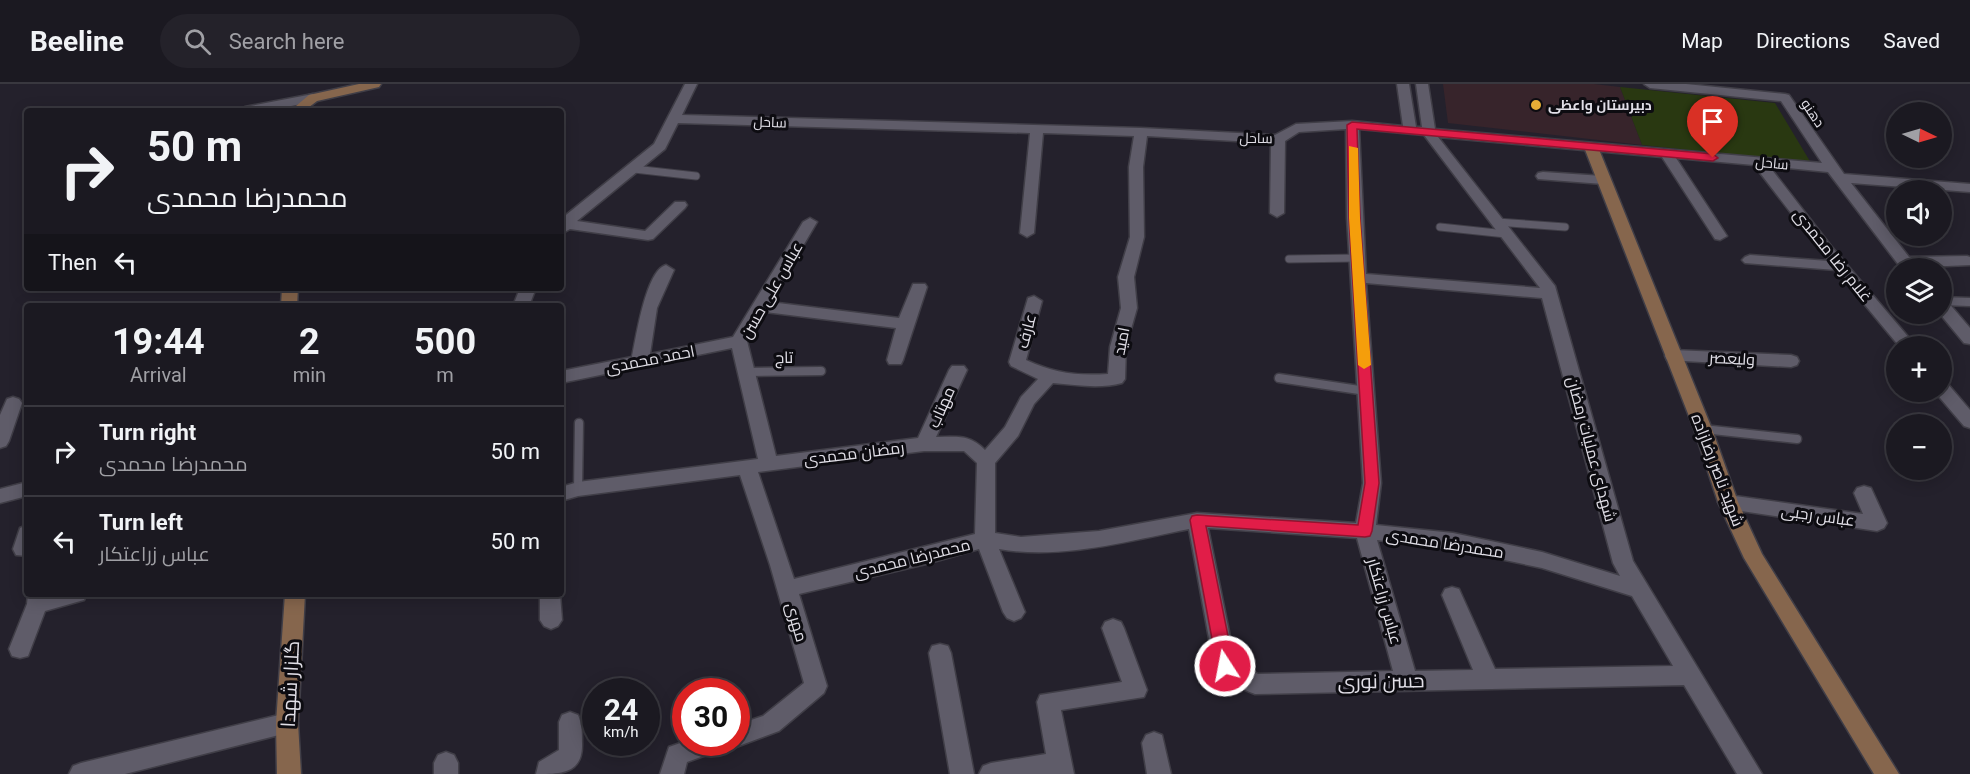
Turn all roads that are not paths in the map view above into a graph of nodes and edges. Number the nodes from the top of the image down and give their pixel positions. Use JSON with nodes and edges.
{"nodes":[{"id":1,"x":375,"y":84,"type":"edge"},
{"id":2,"x":691,"y":84,"type":"edge"},
{"id":3,"x":1403,"y":84,"type":"edge"},
{"id":4,"x":1422,"y":84,"type":"edge"},
{"id":5,"x":1650,"y":84,"type":"edge"},
{"id":6,"x":314,"y":98,"type":"junction"},
{"id":7,"x":261,"y":108,"type":"edge"},
{"id":8,"x":300,"y":108,"type":"edge"},
{"id":9,"x":674,"y":119,"type":"junction"},
{"id":10,"x":1352,"y":125,"type":"junction"},
{"id":11,"x":1037,"y":130,"type":"junction"},
{"id":12,"x":1410,"y":130,"type":"junction"},
{"id":13,"x":1429,"y":131,"type":"junction"},
{"id":14,"x":1141,"y":132,"type":"junction"},
{"id":15,"x":1278,"y":139,"type":"junction"},
{"id":16,"x":1591,"y":147,"type":"junction"},
{"id":17,"x":1667,"y":154,"type":"junction"},
{"id":18,"x":1758,"y":162,"type":"junction"},
{"id":19,"x":634,"y":169,"type":"junction"},
{"id":20,"x":1836,"y":173,"type":"junction"},
{"id":21,"x":696,"y":176,"type":"dead end"},
{"id":22,"x":1543,"y":176,"type":"dead end"},
{"id":23,"x":1603,"y":180,"type":"junction"},
{"id":24,"x":1970,"y":188,"type":"edge"},
{"id":25,"x":680,"y":205,"type":"dead end"},
{"id":26,"x":1277,"y":213,"type":"dead end"},
{"id":27,"x":810,"y":222,"type":"dead end"},
{"id":28,"x":564,"y":224,"type":"edge"},
{"id":29,"x":564,"y":225,"type":"edge"},
{"id":30,"x":1440,"y":227,"type":"dead end"},
{"id":31,"x":1565,"y":227,"type":"dead end"},
{"id":32,"x":1502,"y":228,"type":"junction"},
{"id":33,"x":1027,"y":233,"type":"dead end"},
{"id":34,"x":1720,"y":236,"type":"dead end"},
{"id":35,"x":1357,"y":258,"type":"junction"},
{"id":36,"x":1901,"y":258,"type":"edge"},
{"id":37,"x":1289,"y":259,"type":"dead end"},
{"id":38,"x":1750,"y":260,"type":"dead end"},
{"id":39,"x":1967,"y":261,"type":"dead end"},
{"id":40,"x":1952,"y":262,"type":"edge"},
{"id":41,"x":1840,"y":266,"type":"junction"},
{"id":42,"x":666,"y":270,"type":"dead end"},
{"id":43,"x":1358,"y":278,"type":"junction"},
{"id":44,"x":919,"y":287,"type":"dead end"},
{"id":45,"x":1549,"y":294,"type":"junction"},
{"id":46,"x":1034,"y":301,"type":"dead end"},
{"id":47,"x":1952,"y":301,"type":"edge"},
{"id":48,"x":1970,"y":302,"type":"edge"},
{"id":49,"x":760,"y":306,"type":"junction"},
{"id":50,"x":1952,"y":318,"type":"edge"},
{"id":51,"x":905,"y":324,"type":"junction"},
{"id":52,"x":1900,"y":336,"type":"edge"},
{"id":53,"x":1970,"y":339,"type":"edge"},
{"id":54,"x":739,"y":341,"type":"junction"},
{"id":55,"x":1673,"y":356,"type":"junction"},
{"id":56,"x":895,"y":360,"type":"dead end"},
{"id":57,"x":640,"y":361,"type":"junction"},
{"id":58,"x":1791,"y":361,"type":"dead end"},
{"id":59,"x":958,"y":370,"type":"dead end"},
{"id":60,"x":821,"y":371,"type":"dead end"},
{"id":61,"x":748,"y":372,"type":"junction"},
{"id":62,"x":564,"y":376,"type":"edge"},
{"id":63,"x":1049,"y":377,"type":"junction"},
{"id":64,"x":1279,"y":378,"type":"dead end"},
{"id":65,"x":1366,"y":391,"type":"junction"},
{"id":66,"x":1952,"y":400,"type":"edge"},
{"id":67,"x":13,"y":403,"type":"dead end"},
{"id":68,"x":1970,"y":422,"type":"edge"},
{"id":69,"x":579,"y":423,"type":"dead end"},
{"id":70,"x":1703,"y":429,"type":"junction"},
{"id":71,"x":1797,"y":440,"type":"dead end"},
{"id":72,"x":0,"y":441,"type":"edge"},
{"id":73,"x":924,"y":444,"type":"junction"},
{"id":74,"x":986,"y":461,"type":"junction"},
{"id":75,"x":769,"y":464,"type":"junction"},
{"id":76,"x":747,"y":468,"type":"junction"},
{"id":77,"x":24,"y":490,"type":"edge"},
{"id":78,"x":569,"y":492,"type":"edge"},
{"id":79,"x":1864,"y":493,"type":"dead end"},
{"id":80,"x":0,"y":496,"type":"edge"},
{"id":81,"x":1728,"y":502,"type":"junction"},
{"id":82,"x":1197,"y":520,"type":"junction"},
{"id":83,"x":1365,"y":531,"type":"junction"},
{"id":84,"x":985,"y":539,"type":"junction"},
{"id":85,"x":787,"y":589,"type":"junction"},
{"id":86,"x":1640,"y":590,"type":"junction"},
{"id":87,"x":1452,"y":595,"type":"dead end"},
{"id":88,"x":54,"y":597,"type":"edge"},
{"id":89,"x":295,"y":597,"type":"edge"},
{"id":90,"x":550,"y":597,"type":"edge"},
{"id":91,"x":38,"y":599,"type":"edge"},
{"id":92,"x":1014,"y":612,"type":"dead end"},
{"id":93,"x":551,"y":620,"type":"dead end"},
{"id":94,"x":1113,"y":628,"type":"dead end"},
{"id":95,"x":20,"y":649,"type":"dead end"},
{"id":96,"x":940,"y":653,"type":"dead end"},
{"id":97,"x":1690,"y":675,"type":"junction"},
{"id":98,"x":1488,"y":679,"type":"junction"},
{"id":99,"x":1407,"y":681,"type":"junction"},
{"id":100,"x":570,"y":722,"type":"dead end"},
{"id":101,"x":287,"y":723,"type":"junction"},
{"id":102,"x":750,"y":731,"type":"edge"},
{"id":103,"x":1154,"y":742,"type":"dead end"},
{"id":104,"x":677,"y":756,"type":"edge"},
{"id":105,"x":1060,"y":768,"type":"edge"},
{"id":106,"x":81,"y":774,"type":"edge"},
{"id":107,"x":289,"y":774,"type":"edge"},
{"id":108,"x":548,"y":774,"type":"edge"},
{"id":109,"x":672,"y":774,"type":"edge"},
{"id":110,"x":962,"y":774,"type":"edge"},
{"id":111,"x":991,"y":774,"type":"edge"},
{"id":112,"x":1159,"y":774,"type":"edge"},
{"id":113,"x":1750,"y":774,"type":"edge"},
{"id":114,"x":1887,"y":774,"type":"edge"}],
"edges":[{"from":1,"to":6,"type":"street"},
{"from":2,"to":9,"type":"street"},
{"from":3,"to":12,"type":"street"},
{"from":4,"to":13,"type":"street"},
{"from":5,"to":20,"type":"street","name":"دهنو"},
{"from":6,"to":7,"type":"street"},
{"from":6,"to":8,"type":"street"},
{"from":9,"to":11,"type":"street","name":"ساحل"},
{"from":9,"to":19,"type":"street"},
{"from":10,"to":12,"type":"street","name":"ساحل"},
{"from":10,"to":15,"type":"street","name":"ساحل"},
{"from":10,"to":35,"type":"street","name":"عباس زراعتکار"},
{"from":11,"to":14,"type":"street","name":"ساحل"},
{"from":11,"to":33,"type":"street"},
{"from":12,"to":13,"type":"street","name":"ساحل"},
{"from":13,"to":16,"type":"street","name":"ساحل"},
{"from":13,"to":32,"type":"street","name":"شهدای عملیات رمضان"},
{"from":14,"to":15,"type":"street","name":"ساحل"},
{"from":14,"to":63,"type":"street","name":"امید"},
{"from":15,"to":26,"type":"street"},
{"from":16,"to":17,"type":"street","name":"ساحل"},
{"from":16,"to":23,"type":"street","name":"شهید ناصر رضازاده"},
{"from":17,"to":18,"type":"street","name":"ساحل"},
{"from":17,"to":34,"type":"street"},
{"from":18,"to":20,"type":"street","name":"ساحل"},
{"from":18,"to":41,"type":"street","name":"غلام رضا محمدی"},
{"from":19,"to":21,"type":"lane"},
{"from":19,"to":28,"type":"street"},
{"from":20,"to":24,"type":"street","name":"ساحل"},
{"from":20,"to":36,"type":"street"},
{"from":22,"to":23,"type":"street"},
{"from":23,"to":55,"type":"street","name":"شهید ناصر رضازاده"},
{"from":25,"to":29,"type":"street"},
{"from":27,"to":49,"type":"street","name":"عباس علی حسن"},
{"from":30,"to":32,"type":"lane"},
{"from":31,"to":32,"type":"lane"},
{"from":32,"to":45,"type":"street","name":"شهدای عملیات رمضان"},
{"from":35,"to":37,"type":"lane"},
{"from":35,"to":43,"type":"street","name":"عباس زراعتکار"},
{"from":38,"to":41,"type":"street"},
{"from":39,"to":40,"type":"street"},
{"from":41,"to":52,"type":"street","name":"غلام رضا محمدی"},
{"from":42,"to":57,"type":"street"},
{"from":43,"to":45,"type":"street"},
{"from":43,"to":65,"type":"street","name":"عباس زراعتکار"},
{"from":44,"to":51,"type":"street"},
{"from":45,"to":86,"type":"street","name":"شهدای عملیات رمضان"},
{"from":46,"to":63,"type":"street","name":"عارف"},
{"from":47,"to":48,"type":"lane"},
{"from":49,"to":51,"type":"street"},
{"from":49,"to":54,"type":"street","name":"عباس علی حسن"},
{"from":50,"to":53,"type":"street"},
{"from":51,"to":56,"type":"street"},
{"from":54,"to":57,"type":"street","name":"احمد محمدی"},
{"from":54,"to":61,"type":"street","name":"عباس علی حسن"},
{"from":55,"to":58,"type":"street","name":"ولیعصر"},
{"from":55,"to":70,"type":"street","name":"شهید ناصر رضازاده"},
{"from":57,"to":62,"type":"street","name":"احمد محمدی"},
{"from":59,"to":73,"type":"street","name":"مهتاب"},
{"from":60,"to":61,"type":"lane","name":"تاج"},
{"from":61,"to":75,"type":"street","name":"عباس علی حسن"},
{"from":63,"to":74,"type":"street"},
{"from":64,"to":65,"type":"lane"},
{"from":65,"to":83,"type":"street","name":"عباس زراعتکار"},
{"from":66,"to":68,"type":"street"},
{"from":67,"to":72,"type":"street"},
{"from":69,"to":78,"type":"lane"},
{"from":70,"to":71,"type":"lane"},
{"from":70,"to":81,"type":"street","name":"شهید ناصر رضازاده"},
{"from":73,"to":74,"type":"street","name":"رمضان محمدی"},
{"from":73,"to":75,"type":"street","name":"رمضان محمدی"},
{"from":74,"to":84,"type":"street"},
{"from":75,"to":76,"type":"street","name":"رمضان محمدی"},
{"from":76,"to":78,"type":"street","name":"رمضان محمدی"},
{"from":76,"to":85,"type":"street","name":"مهری"},
{"from":77,"to":80,"type":"street"},
{"from":79,"to":81,"type":"street","name":"عباس رجبی"},
{"from":81,"to":114,"type":"street","name":"شهید ناصر رضازاده"},
{"from":82,"to":83,"type":"street","name":"محمدرضا محمدی"},
{"from":82,"to":84,"type":"street","name":"محمدرضا محمدی"},
{"from":82,"to":99,"type":"street","name":"حسن نوری"},
{"from":83,"to":86,"type":"street","name":"محمدرضا محمدی"},
{"from":83,"to":99,"type":"street","name":"عباس زراعتکار"},
{"from":84,"to":85,"type":"street","name":"محمدرضا محمدی"},
{"from":84,"to":92,"type":"street"},
{"from":85,"to":102,"type":"street","name":"مهری"},
{"from":86,"to":97,"type":"street","name":"شهدای عملیات رمضان"},
{"from":87,"to":98,"type":"street"},
{"from":88,"to":91,"type":"street"},
{"from":89,"to":101,"type":"street","name":"گلزار شهدا"},
{"from":90,"to":93,"type":"street"},
{"from":91,"to":95,"type":"street"},
{"from":94,"to":105,"type":"street"},
{"from":96,"to":110,"type":"street"},
{"from":97,"to":98,"type":"street","name":"حسن نوری"},
{"from":97,"to":113,"type":"street","name":"شهدای عملیات رمضان"},
{"from":98,"to":99,"type":"street","name":"حسن نوری"},
{"from":100,"to":108,"type":"street"},
{"from":101,"to":106,"type":"street"},
{"from":101,"to":107,"type":"street","name":"گلزار شهدا"},
{"from":103,"to":112,"type":"street"},
{"from":104,"to":109,"type":"street"},
{"from":105,"to":111,"type":"street"}]}
